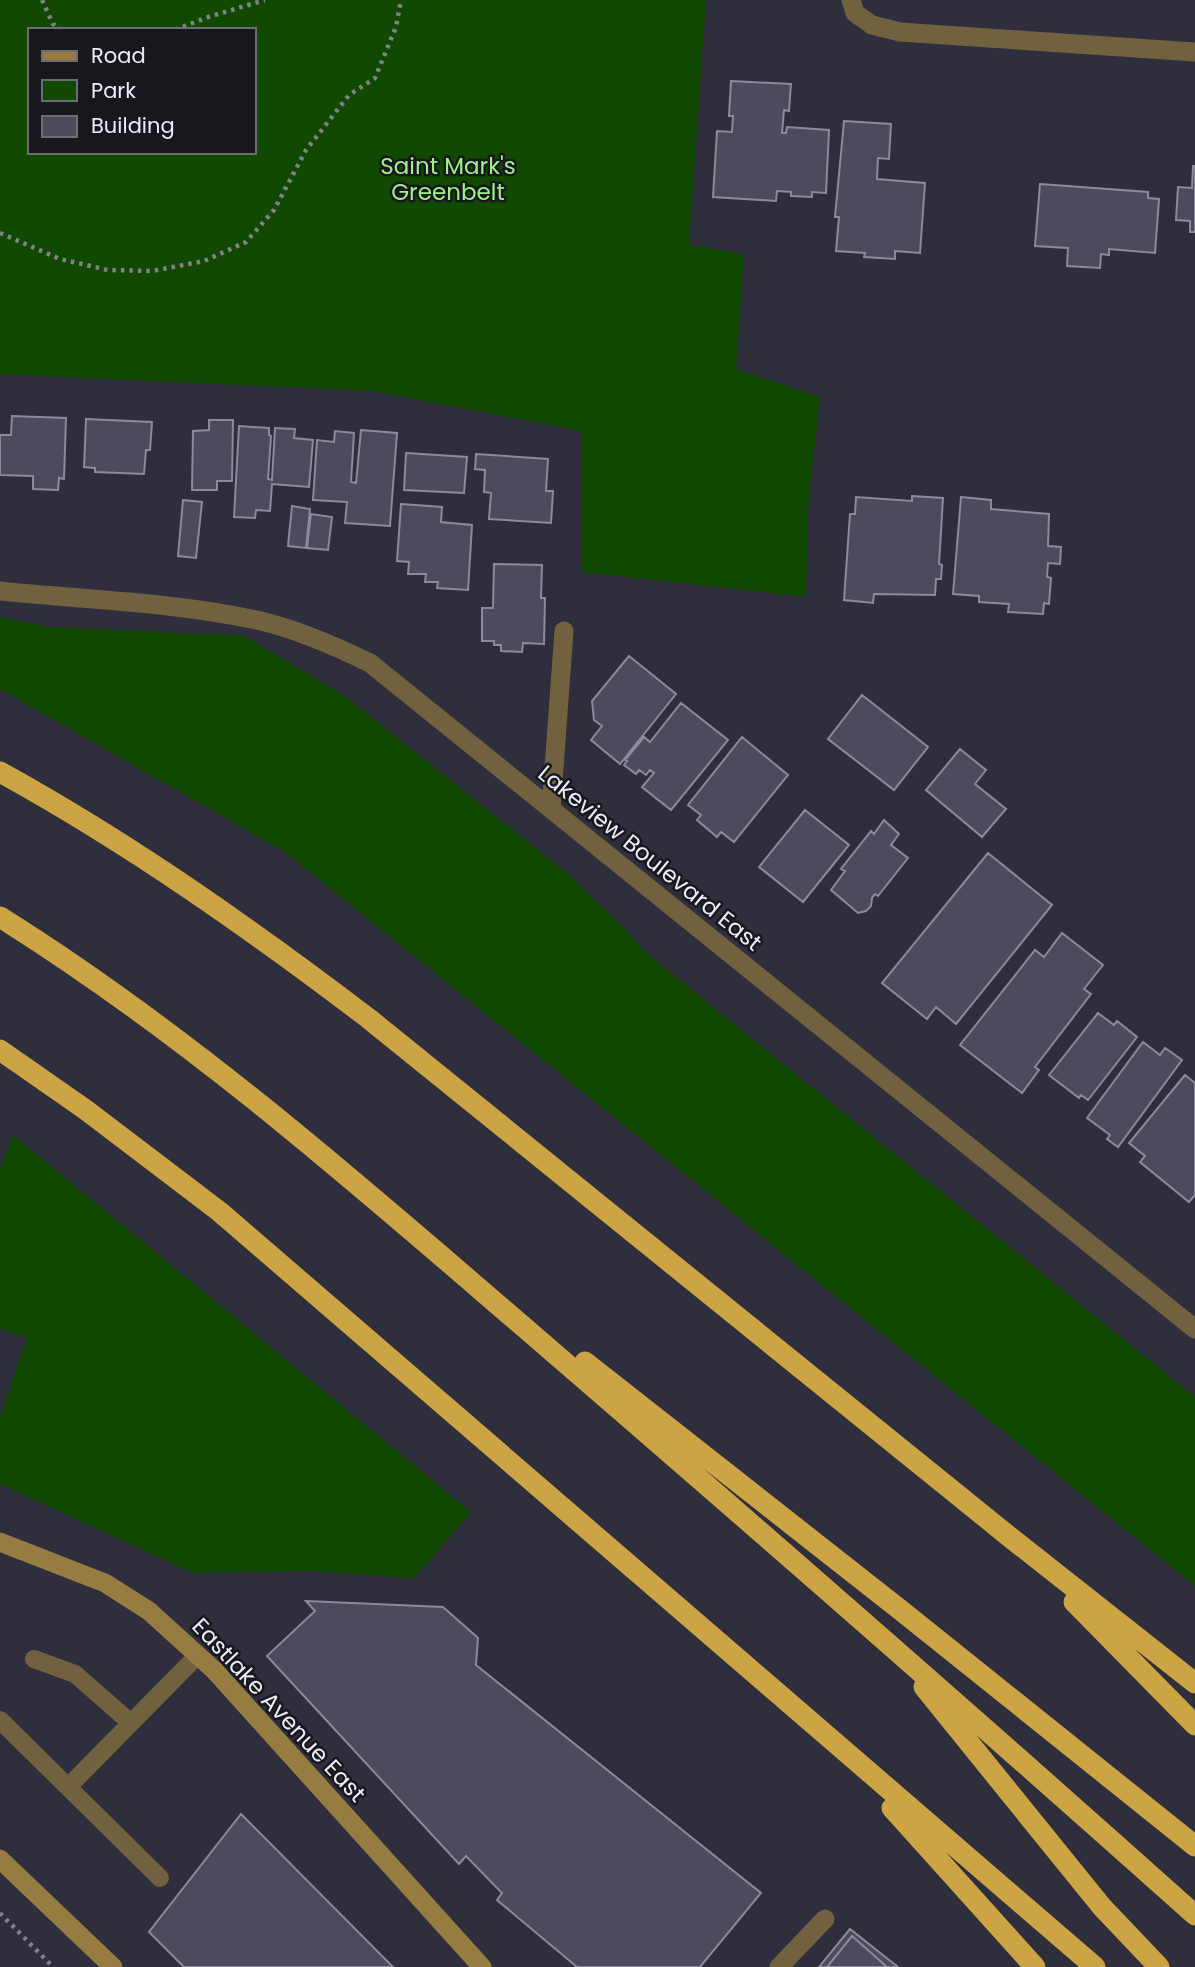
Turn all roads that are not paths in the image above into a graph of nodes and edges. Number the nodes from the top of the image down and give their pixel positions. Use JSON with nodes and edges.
{"nodes":[{"id":1,"x":853,"y":7,"type":"edge"},
{"id":2,"x":1195,"y":52,"type":"edge"},
{"id":3,"x":0,"y":592,"type":"edge"},
{"id":4,"x":564,"y":631,"type":"dead end"},
{"id":5,"x":0,"y":772,"type":"edge"},
{"id":6,"x":551,"y":809,"type":"junction"},
{"id":7,"x":0,"y":917,"type":"edge"},
{"id":8,"x":0,"y":1050,"type":"edge"},
{"id":9,"x":357,"y":1184,"type":"junction"},
{"id":10,"x":1195,"y":1329,"type":"edge"},
{"id":11,"x":1011,"y":1538,"type":"junction"},
{"id":12,"x":0,"y":1542,"type":"edge"},
{"id":13,"x":884,"y":1638,"type":"junction"},
{"id":14,"x":198,"y":1655,"type":"junction"},
{"id":15,"x":34,"y":1659,"type":"dead end"},
{"id":16,"x":1195,"y":1683,"type":"edge"},
{"id":17,"x":0,"y":1720,"type":"edge"},
{"id":18,"x":131,"y":1723,"type":"junction"},
{"id":19,"x":1195,"y":1725,"type":"edge"},
{"id":20,"x":835,"y":1744,"type":"junction"},
{"id":21,"x":68,"y":1787,"type":"junction"},
{"id":22,"x":1195,"y":1846,"type":"edge"},
{"id":23,"x":0,"y":1859,"type":"edge"},
{"id":24,"x":160,"y":1878,"type":"dead end"},
{"id":25,"x":1195,"y":1915,"type":"edge"},
{"id":26,"x":825,"y":1919,"type":"dead end"},
{"id":27,"x":113,"y":1967,"type":"edge"},
{"id":28,"x":482,"y":1967,"type":"edge"},
{"id":29,"x":779,"y":1967,"type":"edge"},
{"id":30,"x":1035,"y":1967,"type":"edge"},
{"id":31,"x":1095,"y":1967,"type":"edge"},
{"id":32,"x":1159,"y":1967,"type":"edge"}],
"edges":[{"from":1,"to":2,"type":"street"},
{"from":3,"to":6,"type":"street","name":"Lakeview Boulevard East"},
{"from":4,"to":6,"type":"street"},
{"from":5,"to":11,"type":"highway"},
{"from":6,"to":10,"type":"street","name":"Lakeview Boulevard East"},
{"from":7,"to":9,"type":"highway"},
{"from":8,"to":20,"type":"highway"},
{"from":9,"to":13,"type":"highway"},
{"from":9,"to":22,"type":"highway"},
{"from":11,"to":16,"type":"highway"},
{"from":11,"to":19,"type":"highway"},
{"from":12,"to":14,"type":"main road","name":"Eastlake Avenue East"},
{"from":13,"to":25,"type":"highway"},
{"from":13,"to":32,"type":"highway"},
{"from":14,"to":18,"type":"lane"},
{"from":14,"to":28,"type":"main road","name":"Eastlake Avenue East"},
{"from":15,"to":18,"type":"lane"},
{"from":17,"to":21,"type":"lane"},
{"from":18,"to":21,"type":"lane"},
{"from":20,"to":30,"type":"highway"},
{"from":20,"to":31,"type":"highway"},
{"from":21,"to":24,"type":"lane"},
{"from":23,"to":27,"type":"main road"},
{"from":26,"to":29,"type":"street"}]}
